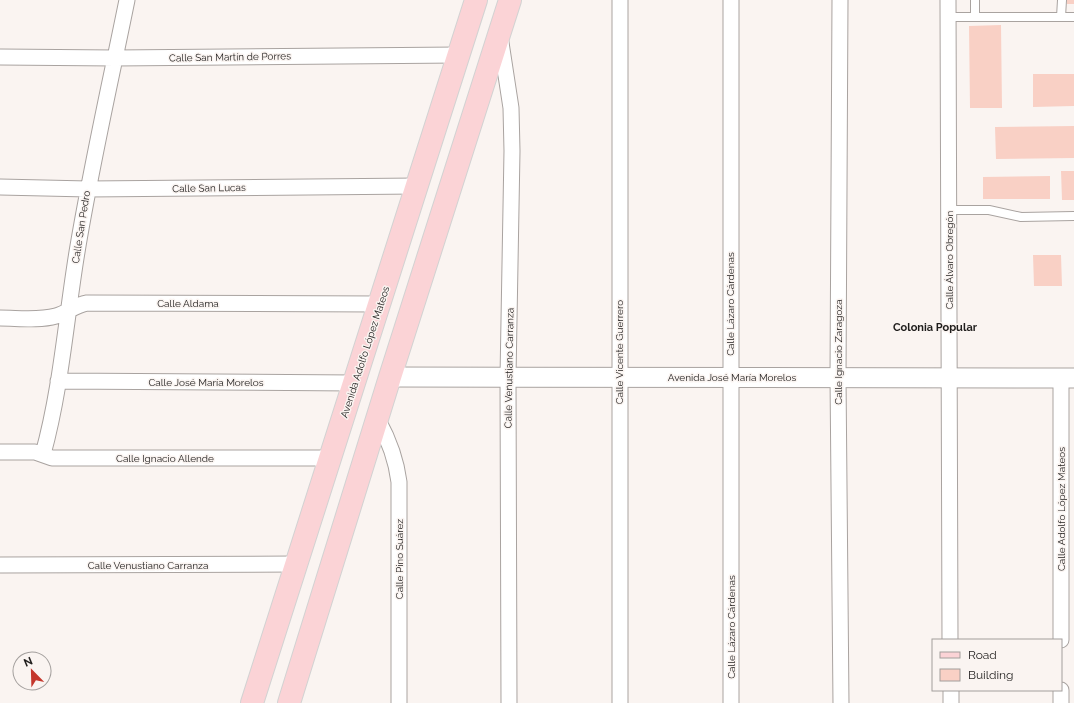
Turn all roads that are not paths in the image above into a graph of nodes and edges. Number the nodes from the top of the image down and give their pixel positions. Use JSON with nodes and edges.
{"nodes":[{"id":1,"x":127,"y":0,"type":"edge"},
{"id":2,"x":476,"y":0,"type":"edge"},
{"id":3,"x":510,"y":0,"type":"edge"},
{"id":4,"x":620,"y":0,"type":"edge"},
{"id":5,"x":731,"y":0,"type":"edge"},
{"id":6,"x":840,"y":0,"type":"edge"},
{"id":7,"x":948,"y":0,"type":"edge"},
{"id":8,"x":975,"y":0,"type":"edge"},
{"id":9,"x":1062,"y":0,"type":"edge"},
{"id":10,"x":948,"y":17,"type":"junction"},
{"id":11,"x":975,"y":17,"type":"junction"},
{"id":12,"x":1061,"y":17,"type":"junction"},
{"id":13,"x":1074,"y":17,"type":"edge"},
{"id":14,"x":500,"y":33,"type":"junction"},
{"id":15,"x":459,"y":55,"type":"junction"},
{"id":16,"x":0,"y":57,"type":"edge"},
{"id":17,"x":115,"y":58,"type":"junction"},
{"id":18,"x":418,"y":186,"type":"junction"},
{"id":19,"x":0,"y":187,"type":"edge"},
{"id":20,"x":88,"y":189,"type":"junction"},
{"id":21,"x":948,"y":210,"type":"junction"},
{"id":22,"x":1074,"y":216,"type":"edge"},
{"id":23,"x":380,"y":304,"type":"junction"},
{"id":24,"x":68,"y":311,"type":"junction"},
{"id":25,"x":0,"y":318,"type":"edge"},
{"id":26,"x":390,"y":377,"type":"junction"},
{"id":27,"x":619,"y":377,"type":"junction"},
{"id":28,"x":730,"y":377,"type":"junction"},
{"id":29,"x":838,"y":377,"type":"junction"},
{"id":30,"x":949,"y":377,"type":"junction"},
{"id":31,"x":508,"y":378,"type":"junction"},
{"id":32,"x":1067,"y":378,"type":"edge"},
{"id":33,"x":58,"y":381,"type":"junction"},
{"id":34,"x":354,"y":383,"type":"junction"},
{"id":35,"x":378,"y":420,"type":"junction"},
{"id":36,"x":0,"y":452,"type":"edge"},
{"id":37,"x":42,"y":454,"type":"junction"},
{"id":38,"x":331,"y":458,"type":"junction"},
{"id":39,"x":296,"y":564,"type":"junction"},
{"id":40,"x":0,"y":565,"type":"edge"},
{"id":41,"x":950,"y":639,"type":"edge"},
{"id":42,"x":1061,"y":639,"type":"edge"},
{"id":43,"x":950,"y":691,"type":"edge"},
{"id":44,"x":1061,"y":691,"type":"edge"},
{"id":45,"x":252,"y":703,"type":"edge"},
{"id":46,"x":289,"y":703,"type":"edge"},
{"id":47,"x":399,"y":703,"type":"edge"},
{"id":48,"x":509,"y":703,"type":"edge"},
{"id":49,"x":620,"y":703,"type":"edge"},
{"id":50,"x":731,"y":703,"type":"edge"},
{"id":51,"x":841,"y":703,"type":"edge"},
{"id":52,"x":951,"y":703,"type":"edge"},
{"id":53,"x":1061,"y":703,"type":"edge"}],
"edges":[{"from":1,"to":17,"type":"street","name":"Calle San Pedro"},
{"from":2,"to":15,"type":"main road","name":"Avenida Adolfo López Mateos"},
{"from":3,"to":14,"type":"main road"},
{"from":4,"to":27,"type":"street","name":"Calle Vicente Guerrero"},
{"from":5,"to":28,"type":"street","name":"Calle Lázaro Cárdenas"},
{"from":6,"to":29,"type":"street","name":"Calle Ignacio Zaragoza"},
{"from":7,"to":10,"type":"street","name":"Calle Álvaro Obregón"},
{"from":8,"to":11,"type":"lane"},
{"from":9,"to":12,"type":"lane"},
{"from":10,"to":11,"type":"lane"},
{"from":10,"to":21,"type":"street","name":"Calle Álvaro Obregón"},
{"from":11,"to":12,"type":"lane"},
{"from":12,"to":13,"type":"lane"},
{"from":14,"to":26,"type":"main road"},
{"from":14,"to":31,"type":"street","name":"Calle Venustiano Carranza"},
{"from":15,"to":17,"type":"street","name":"Calle San Martín de Porres"},
{"from":15,"to":18,"type":"main road","name":"Avenida Adolfo López Mateos"},
{"from":16,"to":17,"type":"street","name":"Calle San Martín de Porres"},
{"from":17,"to":20,"type":"street","name":"Calle San Pedro"},
{"from":18,"to":20,"type":"street","name":"Calle San Lucas"},
{"from":18,"to":23,"type":"main road","name":"Avenida Adolfo López Mateos"},
{"from":19,"to":20,"type":"street","name":"Calle San Lucas"},
{"from":20,"to":24,"type":"street","name":"Calle San Pedro"},
{"from":21,"to":22,"type":"lane"},
{"from":21,"to":30,"type":"street","name":"Calle Álvaro Obregón"},
{"from":23,"to":24,"type":"street","name":"Calle Aldama"},
{"from":23,"to":34,"type":"main road","name":"Avenida Adolfo López Mateos"},
{"from":24,"to":25,"type":"street","name":"Calle Aldama"},
{"from":24,"to":33,"type":"street","name":"Calle San Pedro"},
{"from":26,"to":31,"type":"street","name":"Avenida José María Morelos"},
{"from":26,"to":35,"type":"main road"},
{"from":27,"to":28,"type":"street","name":"Avenida José María Morelos"},
{"from":27,"to":31,"type":"street","name":"Avenida José María Morelos"},
{"from":27,"to":49,"type":"street","name":"Calle Vicente Guerrero"},
{"from":28,"to":29,"type":"street","name":"Avenida José María Morelos"},
{"from":28,"to":50,"type":"street","name":"Calle Lázaro Cárdenas"},
{"from":29,"to":30,"type":"street","name":"Avenida José María Morelos"},
{"from":29,"to":51,"type":"street","name":"Calle Ignacio Zaragoza"},
{"from":30,"to":32,"type":"street","name":"Avenida José María Morelos"},
{"from":30,"to":41,"type":"street","name":"Calle Álvaro Obregón"},
{"from":31,"to":48,"type":"street","name":"Calle Venustiano Carranza"},
{"from":32,"to":42,"type":"street","name":"Calle Adolfo López Mateos"},
{"from":33,"to":34,"type":"street","name":"Calle José María Morelos"},
{"from":33,"to":37,"type":"street","name":"Calle San Pedro"},
{"from":34,"to":38,"type":"main road","name":"Avenida Adolfo López Mateos"},
{"from":35,"to":46,"type":"main road"},
{"from":35,"to":47,"type":"street","name":"Calle Pino Suárez"},
{"from":36,"to":37,"type":"street","name":"Calle Ignacio Allende"},
{"from":37,"to":38,"type":"street","name":"Calle Ignacio Allende"},
{"from":38,"to":39,"type":"main road","name":"Avenida Adolfo López Mateos"},
{"from":39,"to":40,"type":"street","name":"Calle Venustiano Carranza"},
{"from":39,"to":45,"type":"main road","name":"Avenida Adolfo López Mateos"},
{"from":43,"to":52,"type":"street"},
{"from":44,"to":53,"type":"street"}]}
